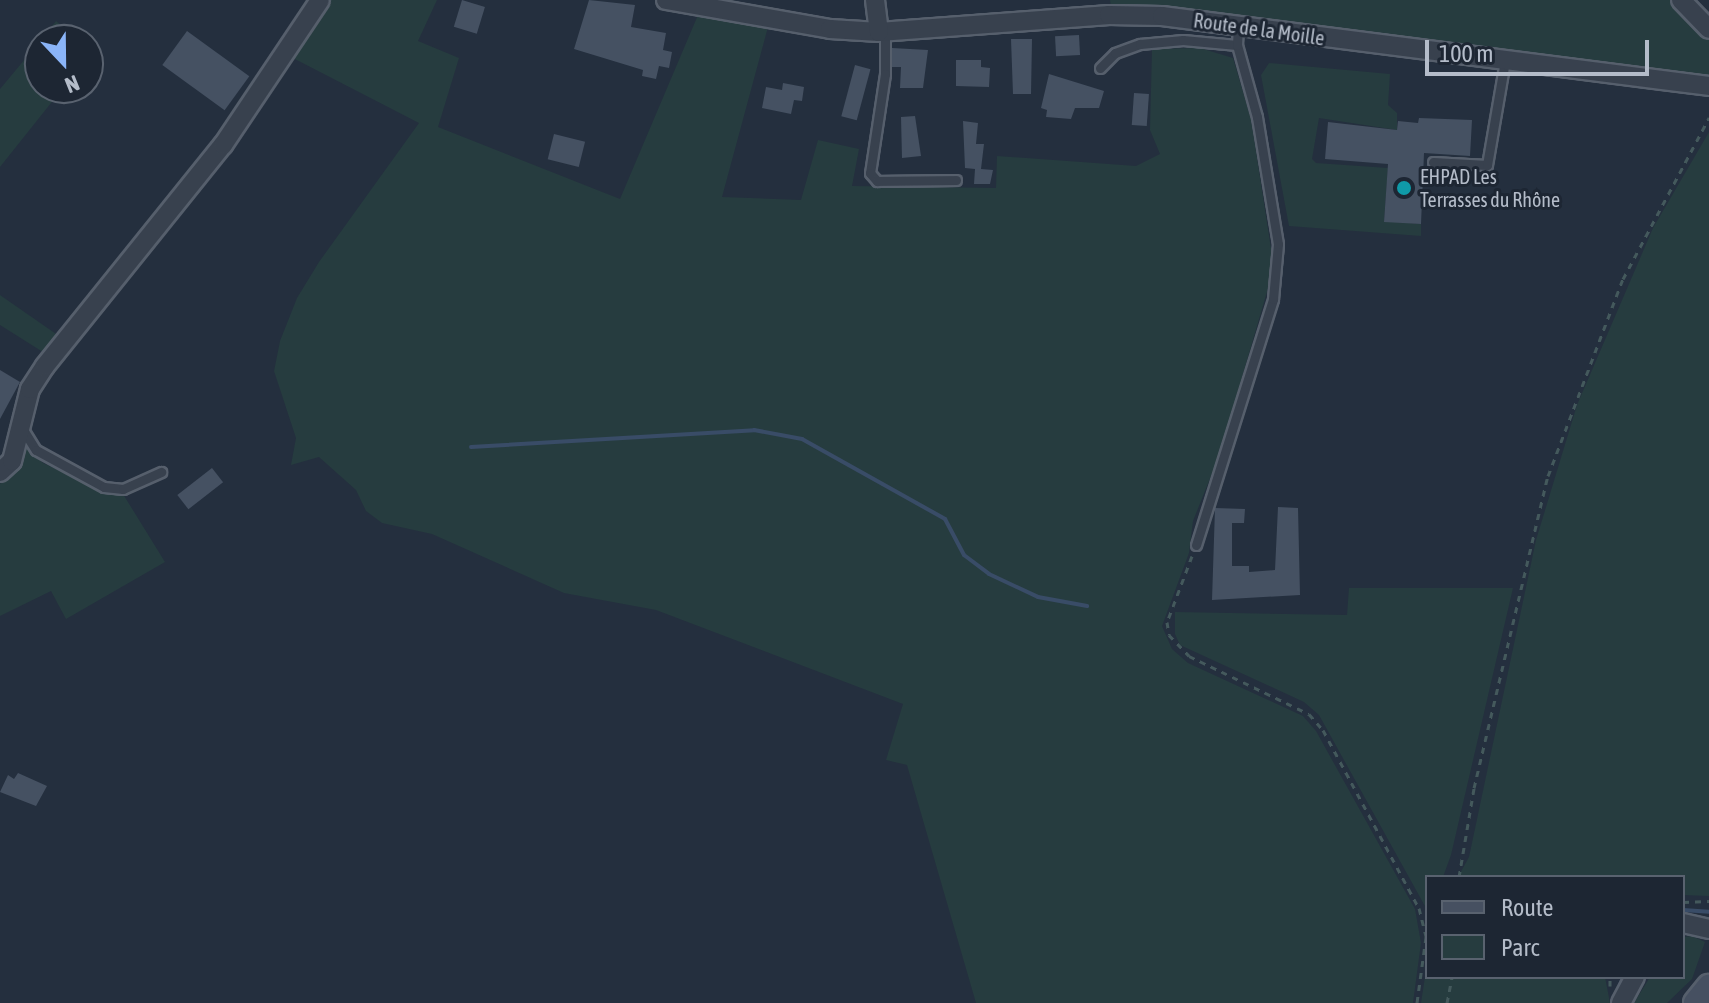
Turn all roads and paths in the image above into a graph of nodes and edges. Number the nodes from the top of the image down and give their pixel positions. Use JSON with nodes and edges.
{"nodes":[{"id":1,"x":320,"y":0,"type":"edge"},
{"id":2,"x":666,"y":0,"type":"edge"},
{"id":3,"x":875,"y":0,"type":"edge"},
{"id":4,"x":1681,"y":0,"type":"edge"},
{"id":5,"x":1709,"y":29,"type":"edge"},
{"id":6,"x":882,"y":32,"type":"junction"},
{"id":7,"x":1237,"y":36,"type":"junction"},
{"id":8,"x":1505,"y":61,"type":"junction"},
{"id":9,"x":1100,"y":68,"type":"dead end"},
{"id":10,"x":1709,"y":86,"type":"edge"},
{"id":11,"x":1709,"y":118,"type":"edge"},
{"id":12,"x":1433,"y":162,"type":"dead end"},
{"id":13,"x":956,"y":180,"type":"dead end"},
{"id":14,"x":22,"y":428,"type":"junction"},
{"id":15,"x":0,"y":472,"type":"edge"},
{"id":16,"x":161,"y":472,"type":"dead end"},
{"id":17,"x":1196,"y":545,"type":"joint"},
{"id":18,"x":1459,"y":875,"type":"edge"},
{"id":19,"x":1709,"y":901,"type":"edge"},
{"id":20,"x":1685,"y":902,"type":"edge"},
{"id":21,"x":1685,"y":923,"type":"edge"},
{"id":22,"x":1709,"y":929,"type":"edge"},
{"id":23,"x":1425,"y":934,"type":"edge"},
{"id":24,"x":1425,"y":944,"type":"edge"},
{"id":25,"x":1452,"y":979,"type":"edge"},
{"id":26,"x":1634,"y":979,"type":"edge"},
{"id":27,"x":1709,"y":987,"type":"edge"},
{"id":28,"x":1417,"y":1003,"type":"edge"},
{"id":29,"x":1447,"y":1003,"type":"edge"},
{"id":30,"x":1621,"y":1003,"type":"edge"},
{"id":31,"x":1696,"y":1003,"type":"edge"}],
"edges":[{"from":1,"to":14,"type":"street"},
{"from":2,"to":6,"type":"street","name":"Route de la Moille"},
{"from":3,"to":6,"type":"street"},
{"from":4,"to":5,"type":"street"},
{"from":6,"to":7,"type":"street","name":"Route de la Moille"},
{"from":6,"to":13,"type":"lane"},
{"from":7,"to":8,"type":"street","name":"Route de la Moille"},
{"from":7,"to":9,"type":"lane"},
{"from":7,"to":17,"type":"lane"},
{"from":8,"to":10,"type":"street","name":"Route de la Moille"},
{"from":8,"to":12,"type":"lane"},
{"from":11,"to":18,"type":"path"},
{"from":14,"to":15,"type":"street"},
{"from":14,"to":16,"type":"lane"},
{"from":17,"to":23,"type":"path"},
{"from":19,"to":20,"type":"path"},
{"from":21,"to":22,"type":"street"},
{"from":24,"to":28,"type":"path"},
{"from":25,"to":29,"type":"path"},
{"from":26,"to":30,"type":"street"},
{"from":27,"to":31,"type":"street"}]}
